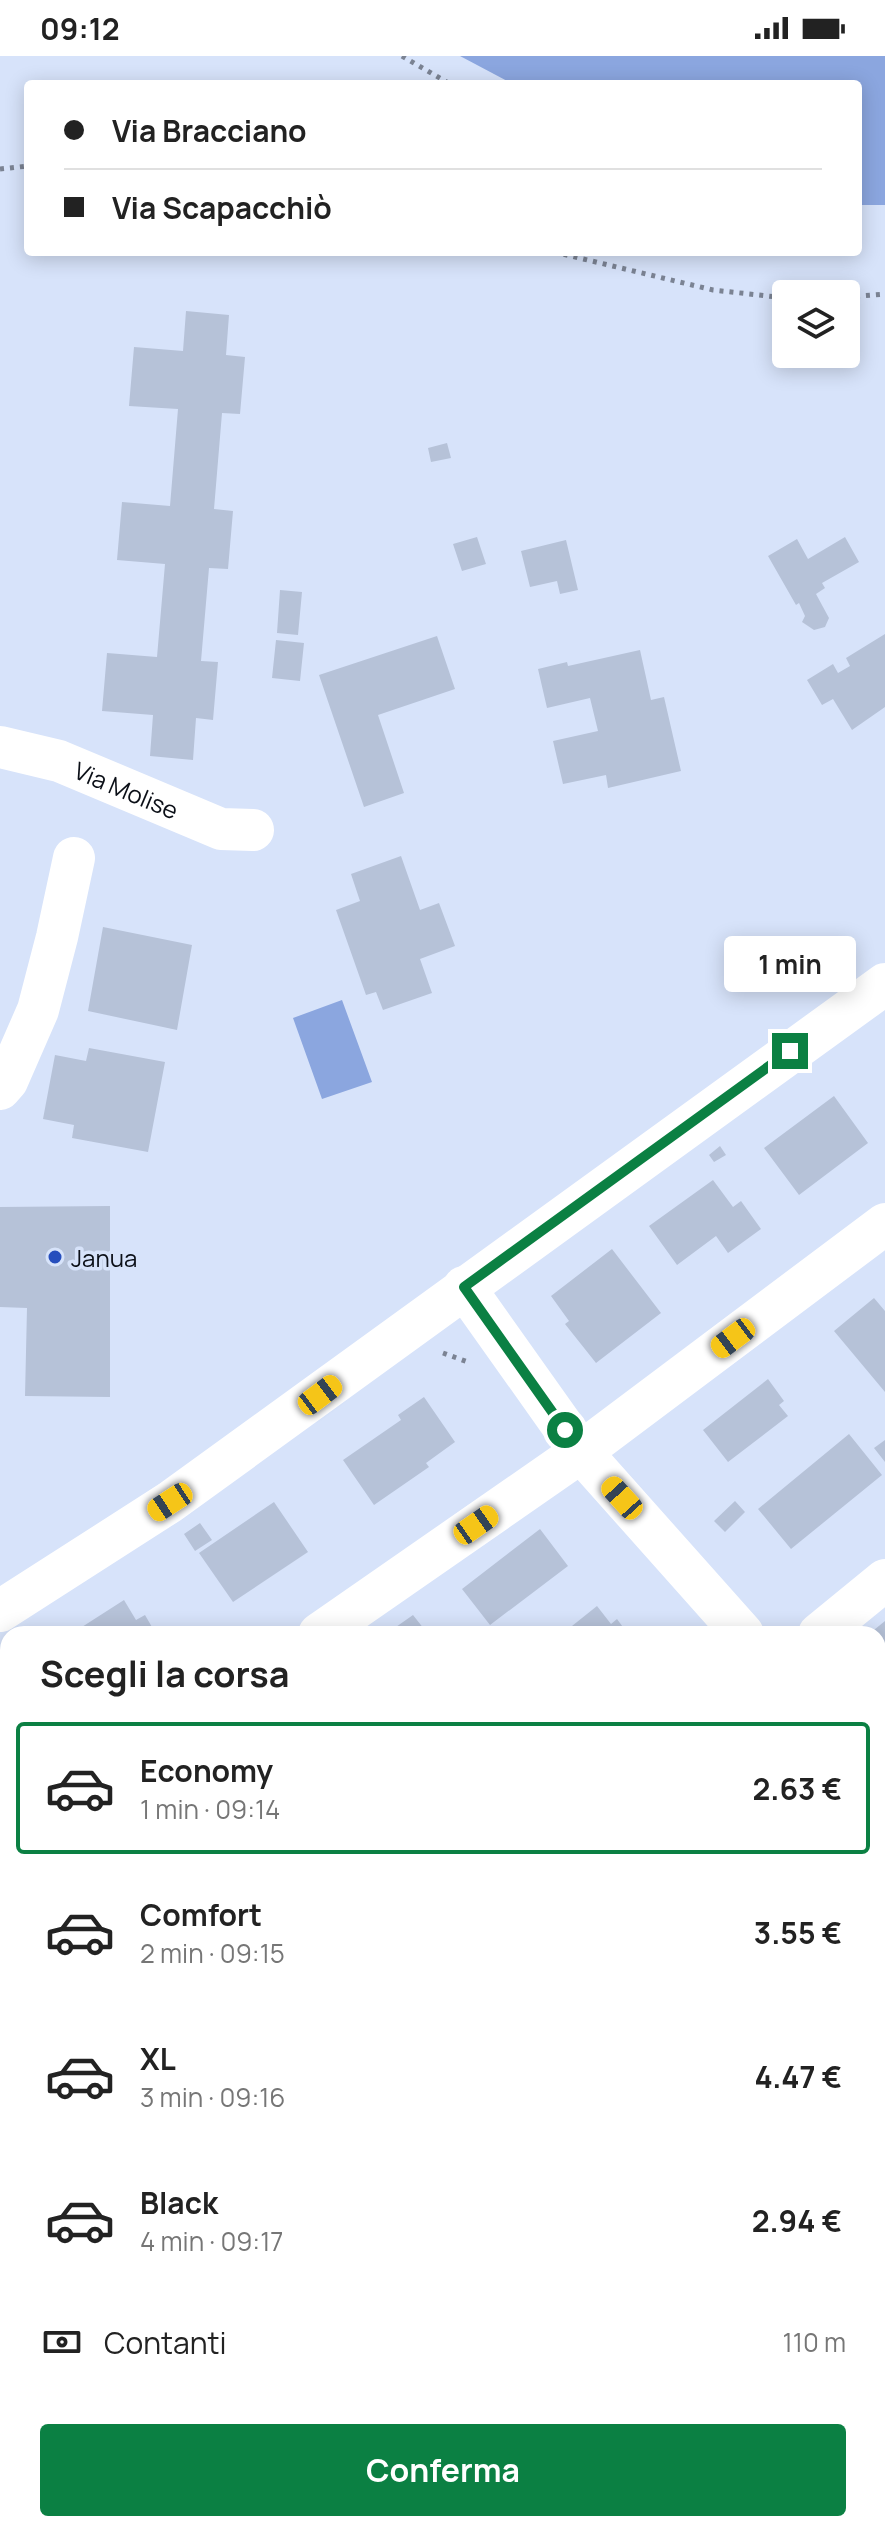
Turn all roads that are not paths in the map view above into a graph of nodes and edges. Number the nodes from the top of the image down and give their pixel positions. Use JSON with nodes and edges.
{"nodes":[{"id":1,"x":0,"y":747,"type":"edge"},
{"id":2,"x":253,"y":830,"type":"dead end"},
{"id":3,"x":74,"y":858,"type":"dead end"},
{"id":4,"x":885,"y":984,"type":"edge"},
{"id":5,"x":0,"y":1089,"type":"edge"},
{"id":6,"x":885,"y":1224,"type":"edge"},
{"id":7,"x":464,"y":1287,"type":"junction"},
{"id":8,"x":581,"y":1452,"type":"junction"},
{"id":9,"x":885,"y":1580,"type":"edge"},
{"id":10,"x":0,"y":1611,"type":"edge"},
{"id":11,"x":331,"y":1626,"type":"edge"},
{"id":12,"x":736,"y":1626,"type":"edge"},
{"id":13,"x":829,"y":1626,"type":"edge"}],
"edges":[{"from":1,"to":2,"type":"street","name":"Via Molise"},
{"from":3,"to":5,"type":"street"},
{"from":4,"to":7,"type":"street"},
{"from":6,"to":8,"type":"street"},
{"from":7,"to":8,"type":"street"},
{"from":7,"to":10,"type":"street"},
{"from":8,"to":11,"type":"street"},
{"from":8,"to":12,"type":"street"},
{"from":9,"to":13,"type":"street"}]}
